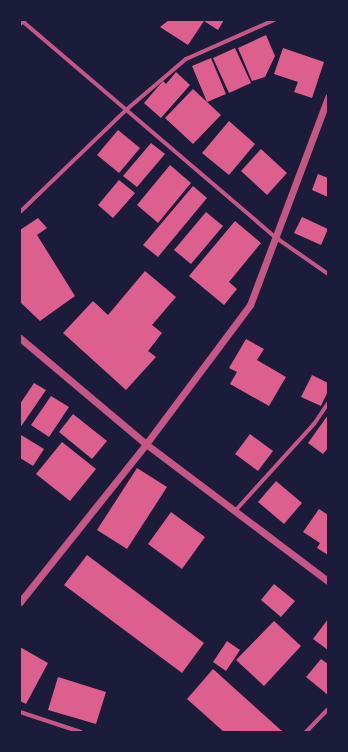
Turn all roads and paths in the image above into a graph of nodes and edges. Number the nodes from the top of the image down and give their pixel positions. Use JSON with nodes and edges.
{"nodes":[{"id":1,"x":274,"y":20,"type":"edge"},
{"id":2,"x":22,"y":22,"type":"edge"},
{"id":3,"x":328,"y":97,"type":"edge"},
{"id":4,"x":126,"y":110,"type":"junction"},
{"id":5,"x":20,"y":212,"type":"edge"},
{"id":6,"x":275,"y":237,"type":"junction"},
{"id":7,"x":328,"y":274,"type":"edge"},
{"id":8,"x":20,"y":338,"type":"edge"},
{"id":9,"x":328,"y":403,"type":"edge"},
{"id":10,"x":146,"y":444,"type":"junction"},
{"id":11,"x":235,"y":511,"type":"junction"},
{"id":12,"x":328,"y":581,"type":"edge"},
{"id":13,"x":20,"y":602,"type":"edge"},
{"id":14,"x":328,"y":709,"type":"edge"},
{"id":15,"x":20,"y":712,"type":"edge"},
{"id":16,"x":81,"y":732,"type":"edge"},
{"id":17,"x":306,"y":732,"type":"edge"}],
"edges":[{"from":1,"to":4,"type":"street"},
{"from":2,"to":4,"type":"street"},
{"from":3,"to":6,"type":"street"},
{"from":4,"to":5,"type":"street"},
{"from":4,"to":6,"type":"street"},
{"from":6,"to":7,"type":"street"},
{"from":6,"to":10,"type":"street"},
{"from":8,"to":10,"type":"street"},
{"from":9,"to":11,"type":"street"},
{"from":10,"to":11,"type":"street"},
{"from":10,"to":13,"type":"street"},
{"from":11,"to":12,"type":"street"},
{"from":14,"to":17,"type":"street"},
{"from":15,"to":16,"type":"street"}]}
